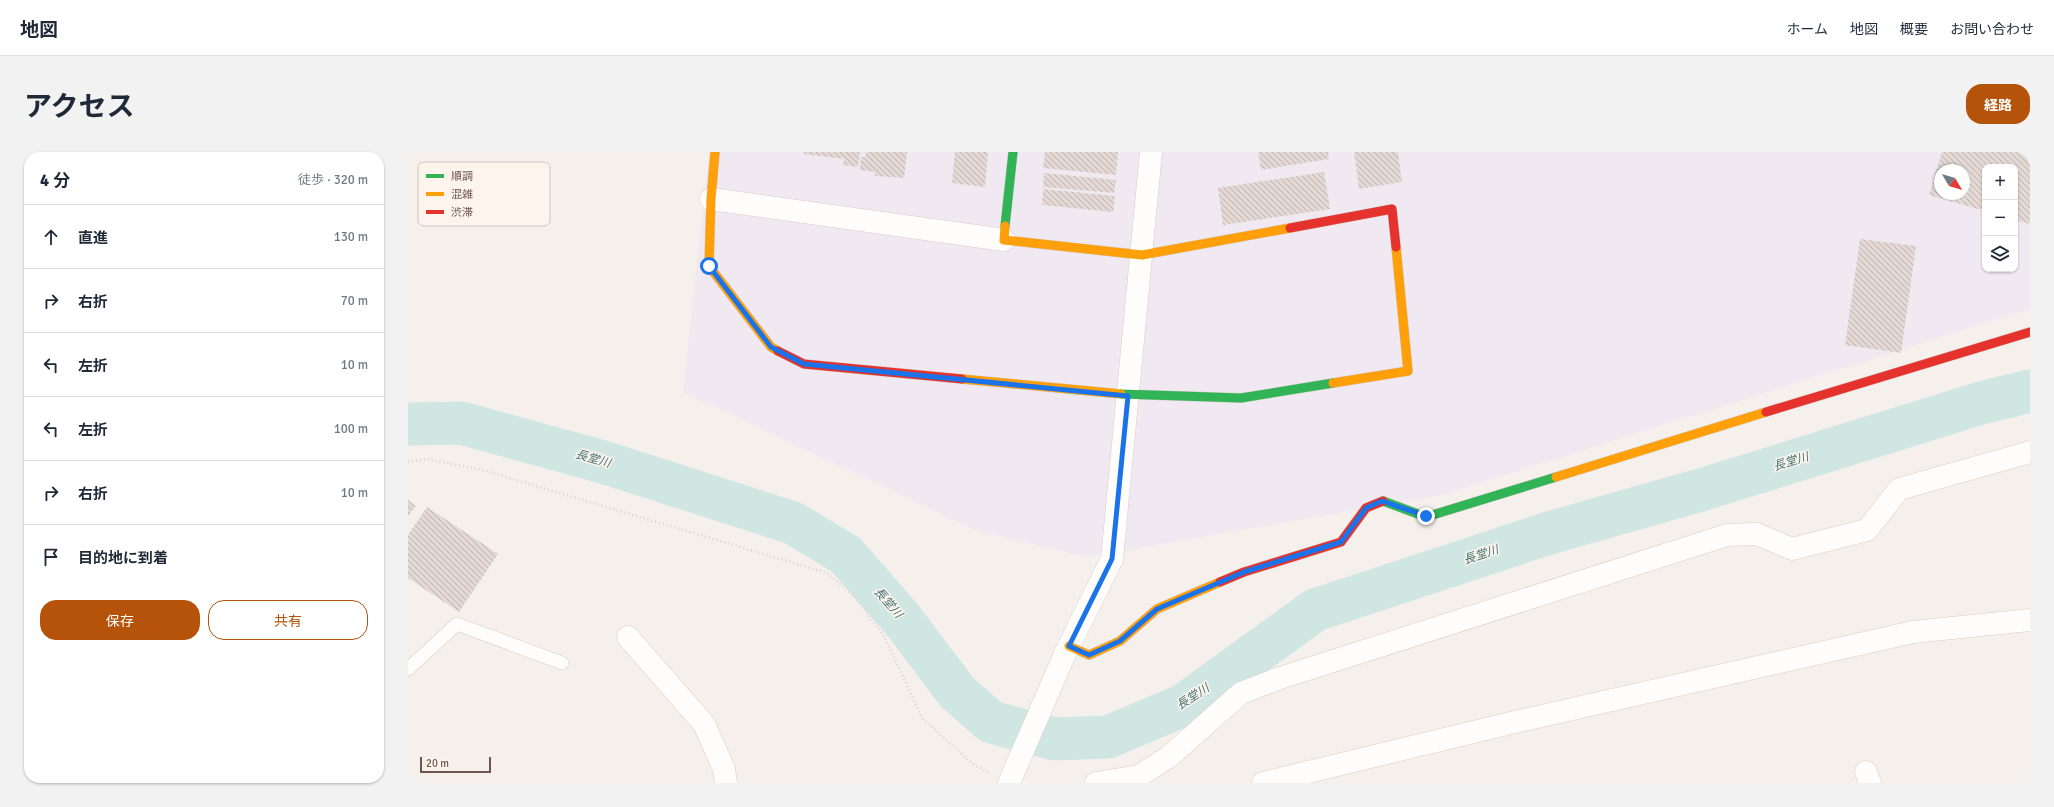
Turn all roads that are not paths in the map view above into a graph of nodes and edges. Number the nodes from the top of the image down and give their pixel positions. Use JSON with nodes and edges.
{"nodes":[{"id":1,"x":715,"y":152,"type":"edge"},
{"id":2,"x":1013,"y":152,"type":"edge"},
{"id":3,"x":1151,"y":152,"type":"edge"},
{"id":4,"x":711,"y":199,"type":"junction"},
{"id":5,"x":1004,"y":240,"type":"junction"},
{"id":6,"x":1142,"y":255,"type":"junction"},
{"id":7,"x":2030,"y":332,"type":"edge"},
{"id":8,"x":1128,"y":396,"type":"junction"},
{"id":9,"x":2030,"y":452,"type":"edge"},
{"id":10,"x":2030,"y":620,"type":"edge"},
{"id":11,"x":628,"y":637,"type":"dead end"},
{"id":12,"x":1067,"y":651,"type":"junction"},
{"id":13,"x":562,"y":663,"type":"dead end"},
{"id":14,"x":408,"y":669,"type":"edge"},
{"id":15,"x":1011,"y":781,"type":"edge"},
{"id":16,"x":726,"y":783,"type":"edge"},
{"id":17,"x":1096,"y":783,"type":"edge"},
{"id":18,"x":1263,"y":783,"type":"edge"}],
"edges":[{"from":1,"to":4,"type":"street"},
{"from":2,"to":5,"type":"street"},
{"from":3,"to":6,"type":"street"},
{"from":4,"to":5,"type":"street"},
{"from":4,"to":8,"type":"street"},
{"from":5,"to":6,"type":"street"},
{"from":6,"to":8,"type":"street"},
{"from":6,"to":8,"type":"street"},
{"from":7,"to":12,"type":"street"},
{"from":8,"to":12,"type":"street"},
{"from":9,"to":17,"type":"street"},
{"from":10,"to":18,"type":"street"},
{"from":11,"to":16,"type":"street"},
{"from":12,"to":15,"type":"street"},
{"from":13,"to":14,"type":"lane"}]}
